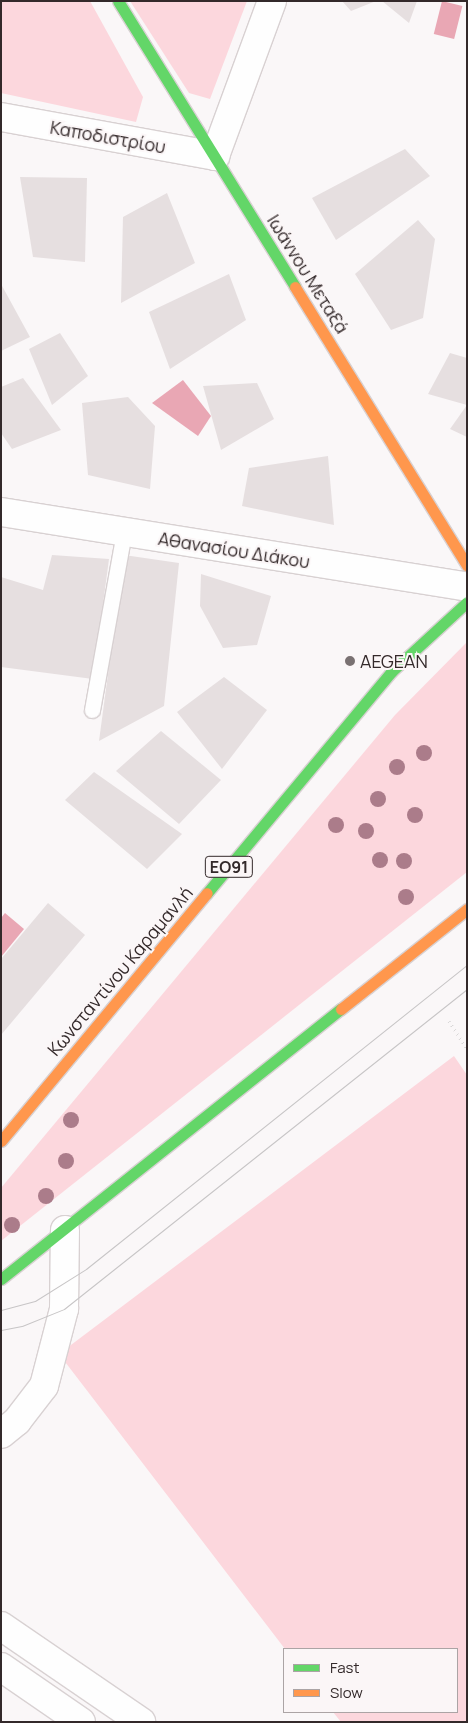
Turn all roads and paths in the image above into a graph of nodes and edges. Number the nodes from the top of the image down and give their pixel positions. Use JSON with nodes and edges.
{"nodes":[{"id":1,"x":118,"y":1,"type":"edge"},
{"id":2,"x":272,"y":1,"type":"edge"},
{"id":3,"x":1,"y":117,"type":"edge"},
{"id":4,"x":215,"y":156,"type":"junction"},
{"id":5,"x":1,"y":512,"type":"edge"},
{"id":6,"x":124,"y":532,"type":"junction"},
{"id":7,"x":467,"y":565,"type":"edge"},
{"id":8,"x":467,"y":587,"type":"edge"},
{"id":9,"x":467,"y":602,"type":"edge"},
{"id":10,"x":92,"y":710,"type":"dead end"},
{"id":11,"x":467,"y":909,"type":"edge"},
{"id":12,"x":449,"y":1021,"type":"dead end"},
{"id":13,"x":467,"y":1049,"type":"edge"},
{"id":14,"x":1,"y":1141,"type":"edge"},
{"id":15,"x":65,"y":1230,"type":"junction"},
{"id":16,"x":1,"y":1279,"type":"edge"},
{"id":17,"x":1,"y":1434,"type":"edge"},
{"id":18,"x":1,"y":1626,"type":"edge"},
{"id":19,"x":1,"y":1667,"type":"edge"},
{"id":20,"x":81,"y":1722,"type":"edge"},
{"id":21,"x":141,"y":1722,"type":"edge"}],
"edges":[{"from":1,"to":4,"type":"main road","name":"Ιωάννου Μεταξά"},
{"from":2,"to":4,"type":"street"},
{"from":3,"to":4,"type":"street","name":"Καποδιστρίου"},
{"from":4,"to":7,"type":"main road","name":"Ιωάννου Μεταξά"},
{"from":5,"to":6,"type":"street","name":"Αθανασίου Διάκου"},
{"from":6,"to":8,"type":"street","name":"Αθανασίου Διάκου"},
{"from":6,"to":10,"type":"lane"},
{"from":9,"to":14,"type":"main road","name":"Κωνσταντίνου Καραμανλή","number":"ΕΟ91"},
{"from":11,"to":15,"type":"main road"},
{"from":12,"to":13,"type":"path"},
{"from":15,"to":16,"type":"main road"},
{"from":15,"to":17,"type":"street"},
{"from":18,"to":21,"type":"street"},
{"from":19,"to":20,"type":"street"}]}
